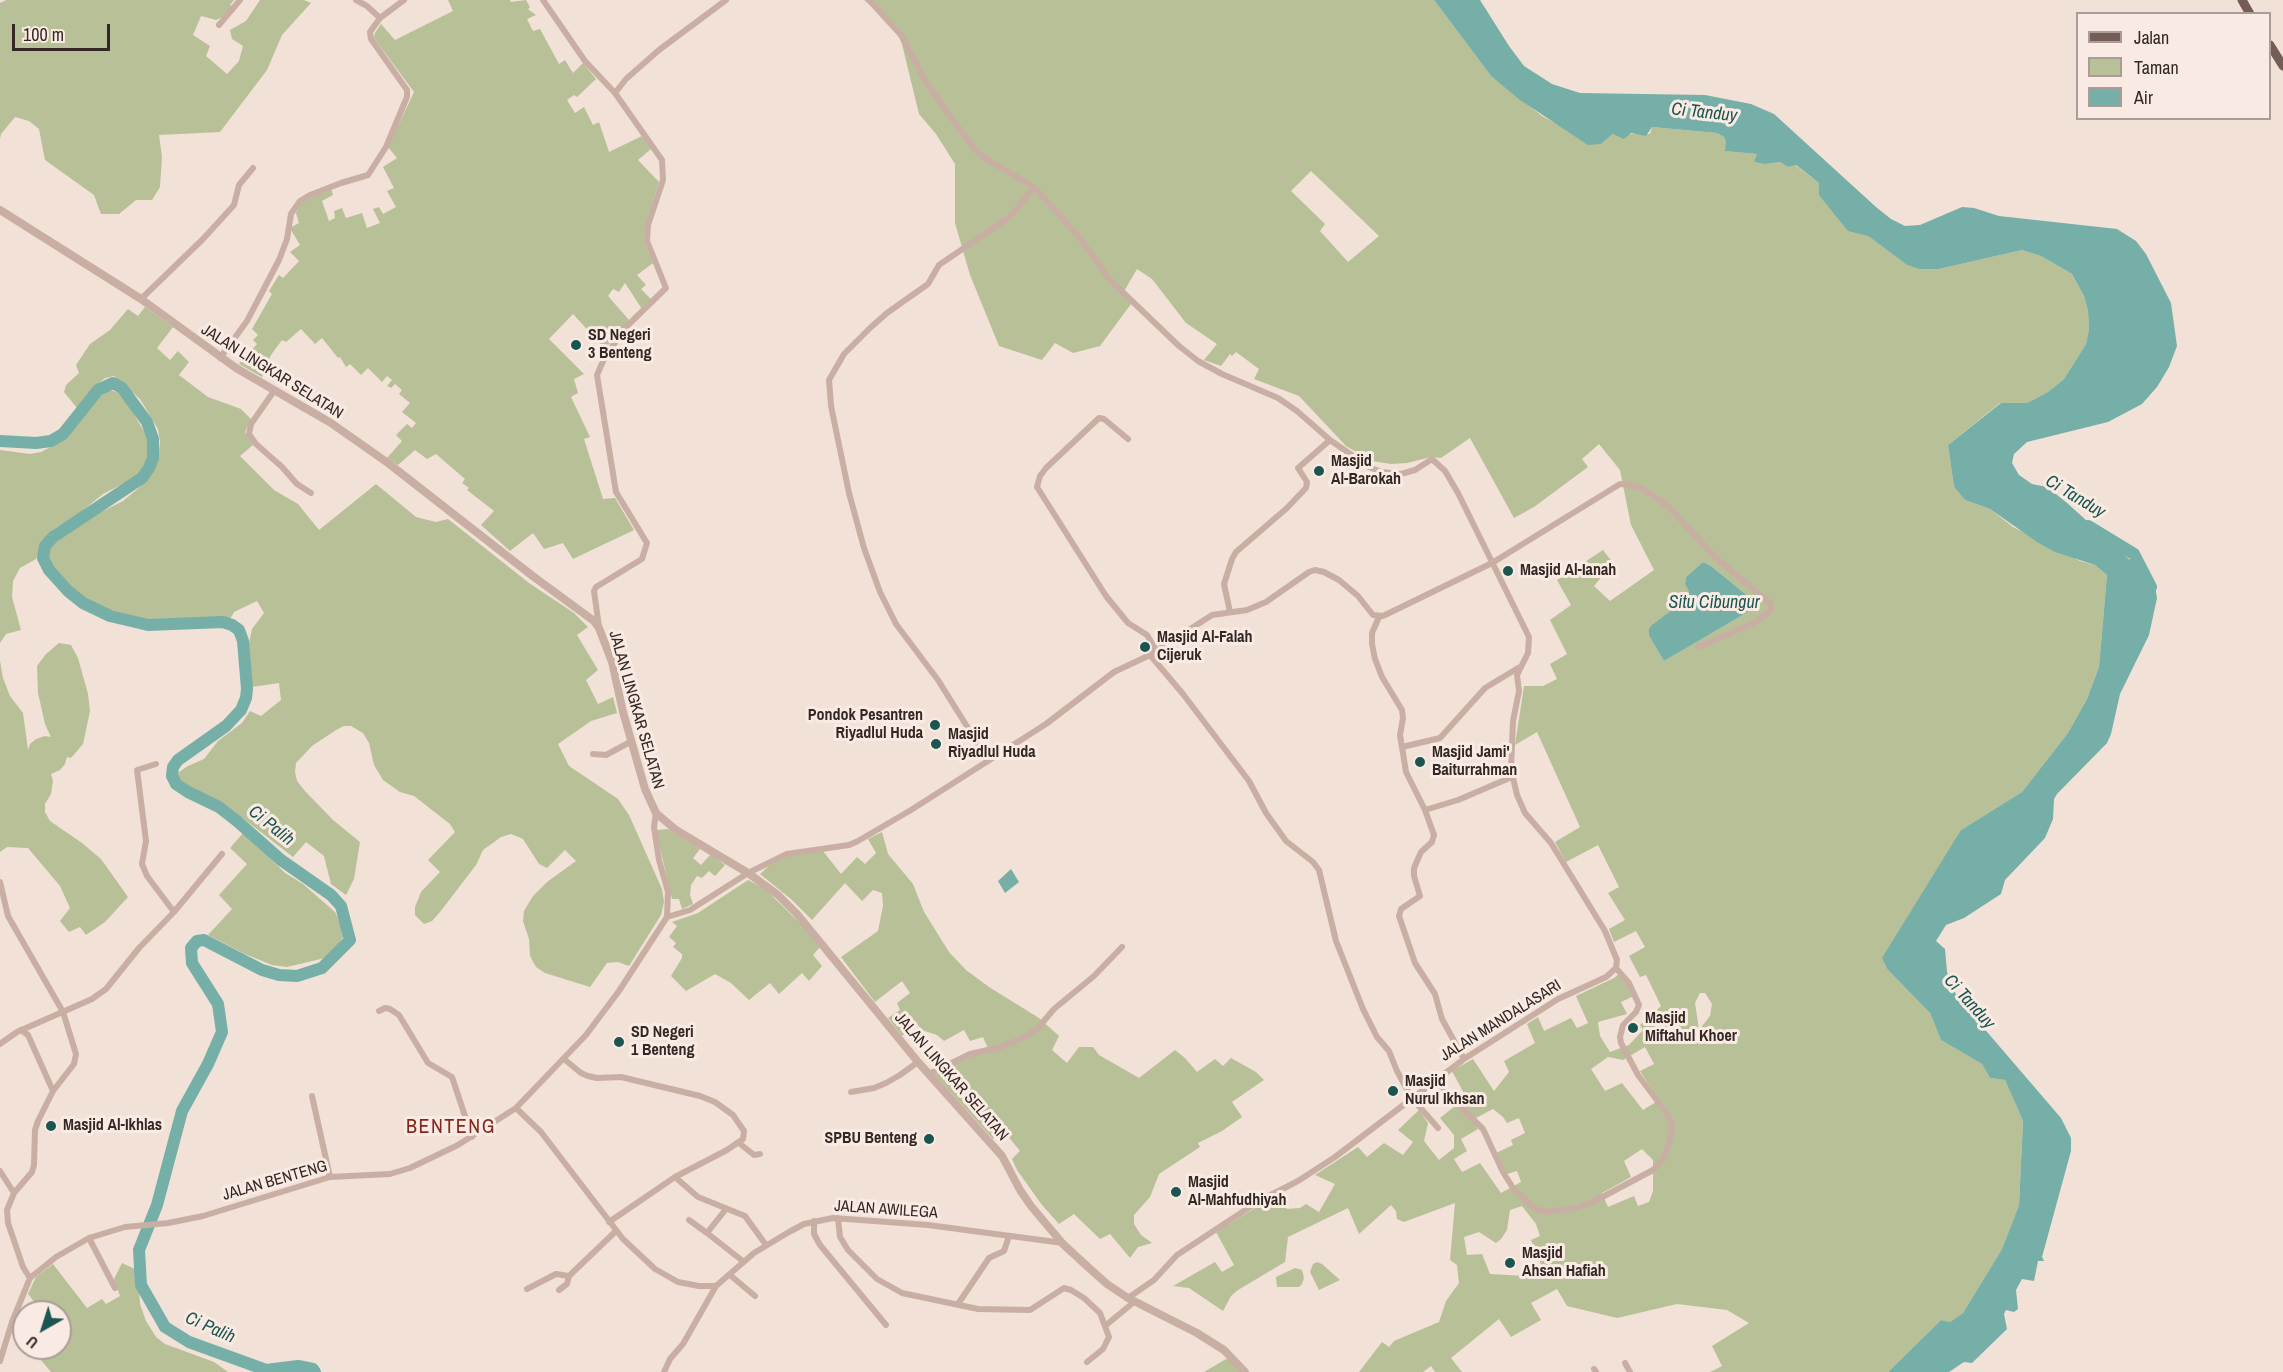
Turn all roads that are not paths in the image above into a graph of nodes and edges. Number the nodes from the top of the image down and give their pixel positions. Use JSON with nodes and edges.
{"nodes":[{"id":1,"x":240,"y":0,"type":"edge"},
{"id":2,"x":356,"y":0,"type":"edge"},
{"id":3,"x":405,"y":0,"type":"edge"},
{"id":4,"x":543,"y":0,"type":"edge"},
{"id":5,"x":726,"y":0,"type":"edge"},
{"id":6,"x":869,"y":0,"type":"edge"},
{"id":7,"x":380,"y":18,"type":"junction"},
{"id":8,"x":219,"y":25,"type":"dead end"},
{"id":9,"x":2271,"y":47,"type":"edge"},
{"id":10,"x":2283,"y":66,"type":"edge"},
{"id":11,"x":615,"y":93,"type":"junction"},
{"id":12,"x":253,"y":168,"type":"dead end"},
{"id":13,"x":1034,"y":187,"type":"junction"},
{"id":14,"x":0,"y":210,"type":"edge"},
{"id":15,"x":141,"y":299,"type":"junction"},
{"id":16,"x":220,"y":358,"type":"junction"},
{"id":17,"x":274,"y":391,"type":"junction"},
{"id":18,"x":1128,"y":439,"type":"dead end"},
{"id":19,"x":1330,"y":440,"type":"junction"},
{"id":20,"x":311,"y":493,"type":"dead end"},
{"id":21,"x":1492,"y":563,"type":"junction"},
{"id":22,"x":1230,"y":612,"type":"junction"},
{"id":23,"x":1378,"y":617,"type":"junction"},
{"id":24,"x":599,"y":628,"type":"junction"},
{"id":25,"x":1698,"y":647,"type":"dead end"},
{"id":26,"x":1156,"y":650,"type":"junction"},
{"id":27,"x":1150,"y":655,"type":"junction"},
{"id":28,"x":1518,"y":668,"type":"junction"},
{"id":29,"x":632,"y":741,"type":"junction"},
{"id":30,"x":1402,"y":747,"type":"junction"},
{"id":31,"x":593,"y":754,"type":"dead end"},
{"id":32,"x":988,"y":760,"type":"junction"},
{"id":33,"x":156,"y":764,"type":"dead end"},
{"id":34,"x":1512,"y":777,"type":"junction"},
{"id":35,"x":1425,"y":810,"type":"junction"},
{"id":36,"x":656,"y":813,"type":"junction"},
{"id":37,"x":222,"y":854,"type":"dead end"},
{"id":38,"x":748,"y":873,"type":"junction"},
{"id":39,"x":0,"y":882,"type":"edge"},
{"id":40,"x":174,"y":912,"type":"junction"},
{"id":41,"x":667,"y":917,"type":"junction"},
{"id":42,"x":1122,"y":947,"type":"dead end"},
{"id":43,"x":1616,"y":968,"type":"junction"},
{"id":44,"x":379,"y":1011,"type":"dead end"},
{"id":45,"x":63,"y":1012,"type":"junction"},
{"id":46,"x":21,"y":1030,"type":"junction"},
{"id":47,"x":0,"y":1044,"type":"edge"},
{"id":48,"x":564,"y":1059,"type":"junction"},
{"id":49,"x":1464,"y":1059,"type":"junction"},
{"id":50,"x":918,"y":1062,"type":"junction"},
{"id":51,"x":929,"y":1074,"type":"junction"},
{"id":52,"x":1434,"y":1081,"type":"junction"},
{"id":53,"x":53,"y":1091,"type":"junction"},
{"id":54,"x":851,"y":1092,"type":"dead end"},
{"id":55,"x":312,"y":1096,"type":"dead end"},
{"id":56,"x":1412,"y":1097,"type":"junction"},
{"id":57,"x":516,"y":1108,"type":"junction"},
{"id":58,"x":1438,"y":1128,"type":"dead end"},
{"id":59,"x":472,"y":1137,"type":"junction"},
{"id":60,"x":739,"y":1143,"type":"junction"},
{"id":61,"x":760,"y":1154,"type":"dead end"},
{"id":62,"x":0,"y":1171,"type":"edge"},
{"id":63,"x":675,"y":1177,"type":"junction"},
{"id":64,"x":330,"y":1178,"type":"junction"},
{"id":65,"x":14,"y":1193,"type":"junction"},
{"id":66,"x":3,"y":1208,"type":"edge"},
{"id":67,"x":726,"y":1209,"type":"junction"},
{"id":68,"x":838,"y":1218,"type":"junction"},
{"id":69,"x":689,"y":1220,"type":"dead end"},
{"id":70,"x":814,"y":1221,"type":"junction"},
{"id":71,"x":609,"y":1222,"type":"junction"},
{"id":72,"x":616,"y":1231,"type":"junction"},
{"id":73,"x":707,"y":1233,"type":"junction"},
{"id":74,"x":1009,"y":1236,"type":"junction"},
{"id":75,"x":89,"y":1238,"type":"junction"},
{"id":76,"x":1063,"y":1244,"type":"junction"},
{"id":77,"x":766,"y":1245,"type":"junction"},
{"id":78,"x":744,"y":1262,"type":"junction"},
{"id":79,"x":730,"y":1275,"type":"junction"},
{"id":80,"x":569,"y":1276,"type":"junction"},
{"id":81,"x":30,"y":1278,"type":"junction"},
{"id":82,"x":716,"y":1286,"type":"junction"},
{"id":83,"x":115,"y":1288,"type":"dead end"},
{"id":84,"x":527,"y":1289,"type":"dead end"},
{"id":85,"x":559,"y":1290,"type":"dead end"},
{"id":86,"x":755,"y":1296,"type":"dead end"},
{"id":87,"x":1131,"y":1300,"type":"junction"},
{"id":88,"x":958,"y":1304,"type":"junction"},
{"id":89,"x":886,"y":1325,"type":"dead end"},
{"id":90,"x":1105,"y":1326,"type":"junction"},
{"id":91,"x":0,"y":1361,"type":"edge"},
{"id":92,"x":1087,"y":1362,"type":"dead end"},
{"id":93,"x":1625,"y":1363,"type":"dead end"},
{"id":94,"x":664,"y":1372,"type":"edge"},
{"id":95,"x":1245,"y":1372,"type":"edge"},
{"id":96,"x":1630,"y":1372,"type":"edge"}],
"edges":[{"from":1,"to":8,"type":"street"},
{"from":2,"to":7,"type":"street"},
{"from":3,"to":7,"type":"street"},
{"from":4,"to":11,"type":"street"},
{"from":5,"to":11,"type":"street"},
{"from":6,"to":13,"type":"street"},
{"from":7,"to":16,"type":"street"},
{"from":9,"to":10,"type":"main road"},
{"from":11,"to":24,"type":"street"},
{"from":12,"to":15,"type":"street"},
{"from":13,"to":19,"type":"street"},
{"from":13,"to":32,"type":"street"},
{"from":14,"to":15,"type":"street","name":"JALAN LINGKAR SELATAN"},
{"from":15,"to":16,"type":"street","name":"JALAN LINGKAR SELATAN"},
{"from":16,"to":17,"type":"street","name":"JALAN LINGKAR SELATAN"},
{"from":17,"to":20,"type":"street"},
{"from":17,"to":24,"type":"street","name":"JALAN LINGKAR SELATAN"},
{"from":18,"to":26,"type":"street"},
{"from":19,"to":21,"type":"street"},
{"from":19,"to":22,"type":"street"},
{"from":21,"to":23,"type":"street"},
{"from":21,"to":25,"type":"street"},
{"from":21,"to":28,"type":"street"},
{"from":22,"to":23,"type":"street"},
{"from":22,"to":26,"type":"street"},
{"from":23,"to":30,"type":"street"},
{"from":24,"to":29,"type":"street","name":"JALAN LINGKAR SELATAN"},
{"from":26,"to":27,"type":"street"},
{"from":27,"to":32,"type":"street"},
{"from":27,"to":56,"type":"street"},
{"from":28,"to":30,"type":"street"},
{"from":28,"to":34,"type":"street"},
{"from":29,"to":31,"type":"street"},
{"from":29,"to":36,"type":"street","name":"JALAN LINGKAR SELATAN"},
{"from":30,"to":35,"type":"street"},
{"from":32,"to":38,"type":"street"},
{"from":33,"to":40,"type":"street"},
{"from":34,"to":35,"type":"street"},
{"from":34,"to":43,"type":"street"},
{"from":35,"to":49,"type":"street"},
{"from":36,"to":38,"type":"street","name":"JALAN LINGKAR SELATAN"},
{"from":36,"to":41,"type":"street"},
{"from":37,"to":40,"type":"street"},
{"from":38,"to":41,"type":"street"},
{"from":38,"to":50,"type":"street","name":"JALAN LINGKAR SELATAN"},
{"from":39,"to":45,"type":"street"},
{"from":40,"to":45,"type":"street"},
{"from":41,"to":48,"type":"street","name":"JALAN BENTENG"},
{"from":42,"to":51,"type":"street"},
{"from":43,"to":49,"type":"street","name":"JALAN MANDALASARI"},
{"from":43,"to":52,"type":"street"},
{"from":44,"to":59,"type":"street"},
{"from":45,"to":46,"type":"street"},
{"from":45,"to":53,"type":"street"},
{"from":46,"to":47,"type":"street"},
{"from":46,"to":53,"type":"street"},
{"from":48,"to":57,"type":"street","name":"JALAN BENTENG"},
{"from":48,"to":60,"type":"street"},
{"from":49,"to":52,"type":"street","name":"JALAN MANDALASARI"},
{"from":50,"to":51,"type":"street","name":"JALAN LINGKAR SELATAN"},
{"from":50,"to":54,"type":"street"},
{"from":51,"to":76,"type":"street","name":"JALAN LINGKAR SELATAN"},
{"from":52,"to":56,"type":"street","name":"JALAN MANDALASARI"},
{"from":53,"to":65,"type":"street"},
{"from":55,"to":64,"type":"street"},
{"from":56,"to":58,"type":"street"},
{"from":56,"to":87,"type":"street","name":"JALAN MANDALASARI"},
{"from":57,"to":59,"type":"street","name":"JALAN BENTENG"},
{"from":57,"to":71,"type":"street"},
{"from":59,"to":64,"type":"street","name":"JALAN BENTENG"},
{"from":60,"to":61,"type":"street"},
{"from":60,"to":63,"type":"street"},
{"from":62,"to":65,"type":"street"},
{"from":63,"to":67,"type":"street"},
{"from":63,"to":71,"type":"street"},
{"from":64,"to":75,"type":"street","name":"JALAN BENTENG"},
{"from":65,"to":66,"type":"street"},
{"from":66,"to":81,"type":"street"},
{"from":67,"to":73,"type":"street"},
{"from":67,"to":77,"type":"street"},
{"from":68,"to":70,"type":"street","name":"JALAN AWILEGA"},
{"from":68,"to":74,"type":"street","name":"JALAN AWILEGA"},
{"from":68,"to":88,"type":"street"},
{"from":69,"to":73,"type":"street"},
{"from":70,"to":77,"type":"street","name":"JALAN AWILEGA"},
{"from":70,"to":89,"type":"street"},
{"from":71,"to":72,"type":"street"},
{"from":72,"to":80,"type":"street"},
{"from":72,"to":82,"type":"street"},
{"from":73,"to":78,"type":"street"},
{"from":74,"to":76,"type":"street","name":"JALAN AWILEGA"},
{"from":74,"to":88,"type":"street"},
{"from":75,"to":81,"type":"street","name":"JALAN BENTENG"},
{"from":75,"to":83,"type":"street"},
{"from":76,"to":87,"type":"street","name":"JALAN LINGKAR SELATAN"},
{"from":77,"to":78,"type":"street","name":"JALAN AWILEGA"},
{"from":78,"to":79,"type":"street","name":"JALAN AWILEGA"},
{"from":79,"to":82,"type":"street","name":"JALAN AWILEGA"},
{"from":79,"to":86,"type":"street"},
{"from":80,"to":84,"type":"street"},
{"from":80,"to":85,"type":"street"},
{"from":81,"to":91,"type":"street","name":"JALAN BENTENG"},
{"from":82,"to":94,"type":"street"},
{"from":87,"to":90,"type":"street","name":"JALAN MANDALASARI"},
{"from":87,"to":95,"type":"street","name":"JALAN LINGKAR SELATAN"},
{"from":88,"to":90,"type":"street"},
{"from":90,"to":92,"type":"street"},
{"from":93,"to":96,"type":"street"}]}
